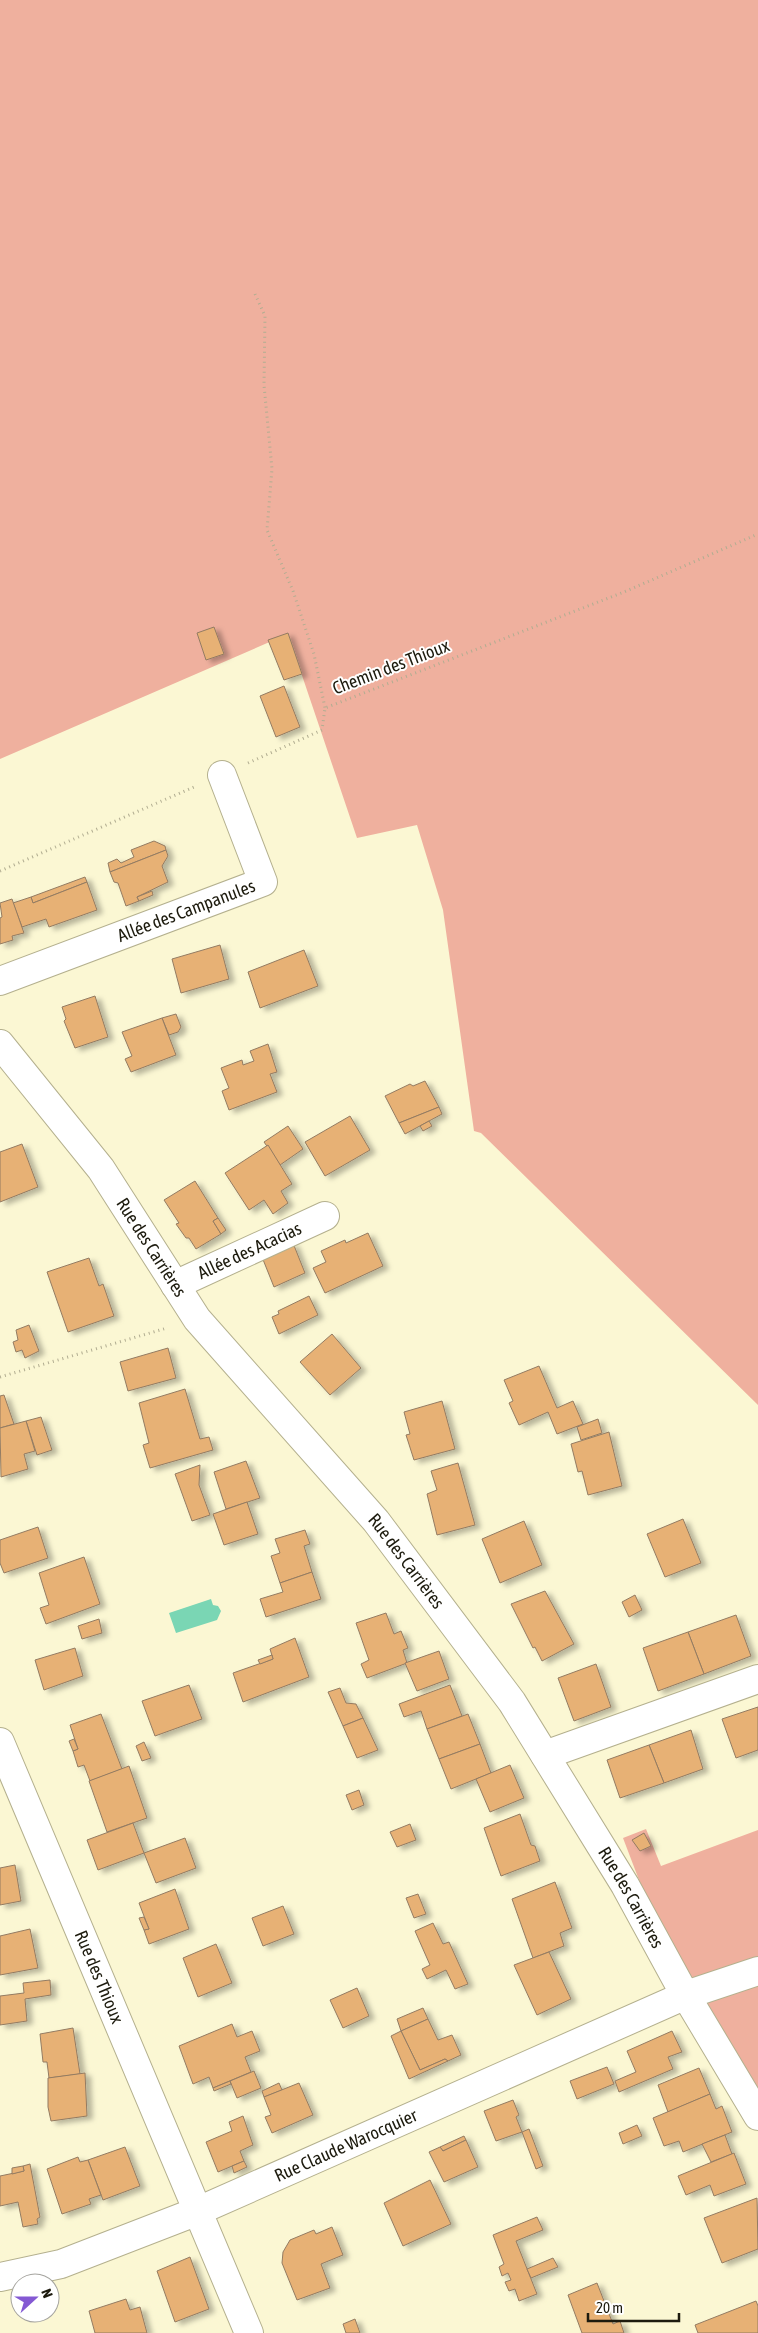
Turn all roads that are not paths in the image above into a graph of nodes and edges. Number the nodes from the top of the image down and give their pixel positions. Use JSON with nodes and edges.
{"nodes":[{"id":1,"x":222,"y":775,"type":"road end"},
{"id":2,"x":0,"y":981,"type":"edge"},
{"id":3,"x":0,"y":1044,"type":"edge"},
{"id":4,"x":325,"y":1216,"type":"dead end"},
{"id":5,"x":175,"y":1285,"type":"junction"},
{"id":6,"x":758,"y":1679,"type":"edge"},
{"id":7,"x":0,"y":1742,"type":"edge"},
{"id":8,"x":545,"y":1755,"type":"junction"},
{"id":9,"x":758,"y":1971,"type":"edge"},
{"id":10,"x":686,"y":1996,"type":"junction"},
{"id":11,"x":758,"y":2116,"type":"edge"},
{"id":12,"x":198,"y":2211,"type":"junction"},
{"id":13,"x":0,"y":2277,"type":"edge"},
{"id":14,"x":249,"y":2333,"type":"edge"}],
"edges":[{"from":1,"to":2,"type":"street","name":"Allée des Campanules"},
{"from":3,"to":5,"type":"street","name":"Rue des Carrières"},
{"from":4,"to":5,"type":"street","name":"Allée des Acacias"},
{"from":5,"to":8,"type":"street","name":"Rue des Carrières"},
{"from":6,"to":8,"type":"street"},
{"from":7,"to":12,"type":"street","name":"Rue des Thioux"},
{"from":8,"to":10,"type":"street","name":"Rue des Carrières"},
{"from":9,"to":10,"type":"street","name":"Rue Claude Warocquier"},
{"from":10,"to":11,"type":"street","name":"Rue des Carrières"},
{"from":10,"to":12,"type":"street","name":"Rue Claude Warocquier"},
{"from":12,"to":13,"type":"street","name":"Rue Claude Warocquier"},
{"from":12,"to":14,"type":"street","name":"Rue des Thioux"}]}
